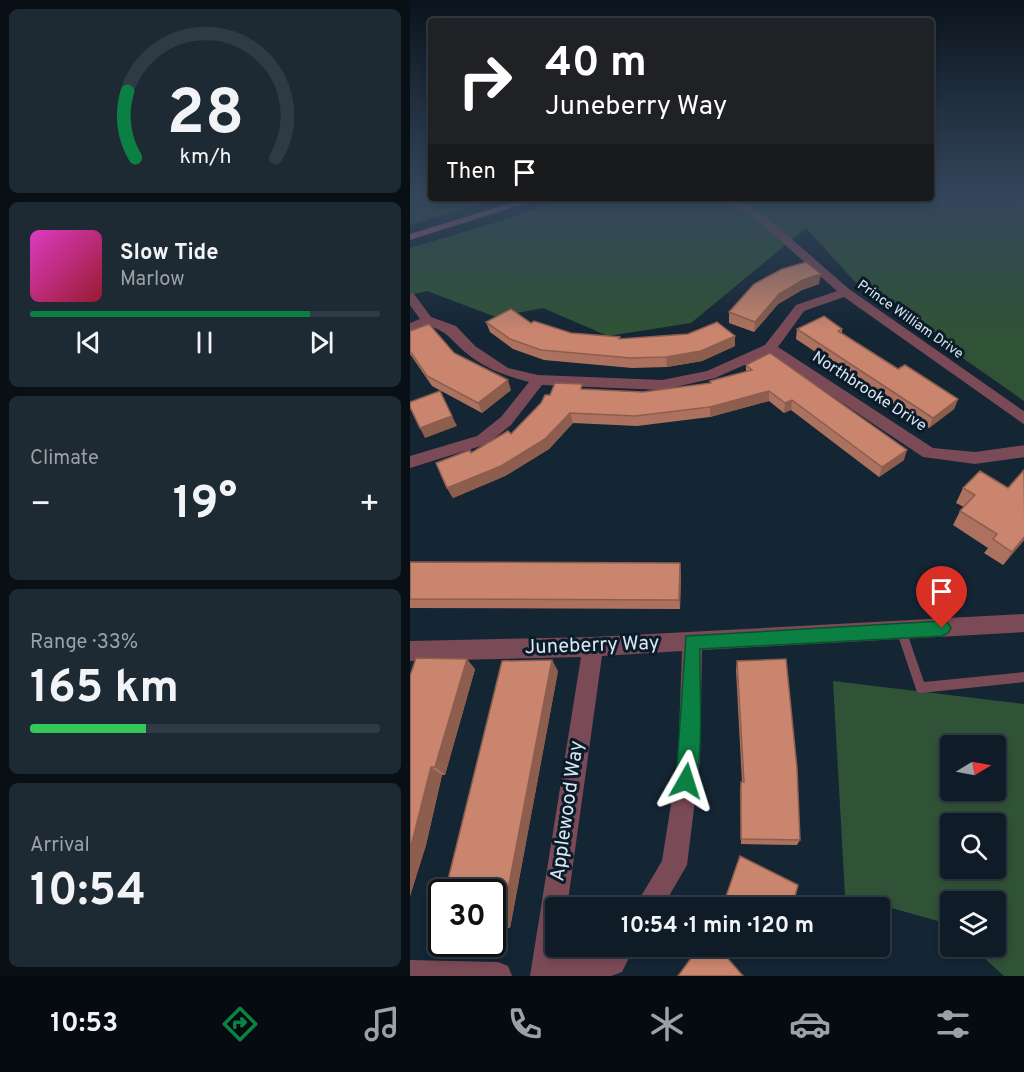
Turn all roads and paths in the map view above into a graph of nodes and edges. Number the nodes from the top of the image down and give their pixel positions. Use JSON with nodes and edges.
{"nodes":[{"id":1,"x":786,"y":240,"type":"edge"},
{"id":2,"x":845,"y":292,"type":"junction"},
{"id":3,"x":410,"y":297,"type":"edge"},
{"id":4,"x":427,"y":320,"type":"junction"},
{"id":5,"x":410,"y":328,"type":"edge"},
{"id":6,"x":770,"y":348,"type":"junction"},
{"id":7,"x":538,"y":380,"type":"junction"},
{"id":8,"x":1025,"y":420,"type":"edge"},
{"id":9,"x":1025,"y":451,"type":"edge"},
{"id":10,"x":410,"y":462,"type":"edge"},
{"id":11,"x":1025,"y":623,"type":"edge"},
{"id":12,"x":901,"y":630,"type":"junction"},
{"id":13,"x":692,"y":642,"type":"junction"},
{"id":14,"x":593,"y":647,"type":"junction"},
{"id":15,"x":410,"y":651,"type":"edge"},
{"id":16,"x":1025,"y":677,"type":"edge"},
{"id":17,"x":654,"y":897,"type":"edge"},
{"id":18,"x":615,"y":957,"type":"edge"},
{"id":19,"x":410,"y":975,"type":"edge"},
{"id":20,"x":498,"y":976,"type":"edge"},
{"id":21,"x":545,"y":976,"type":"edge"}],
"edges":[{"from":1,"to":2,"type":"street","name":"Prince William Drive"},
{"from":2,"to":6,"type":"street"},
{"from":2,"to":8,"type":"street","name":"Prince William Drive"},
{"from":3,"to":4,"type":"street"},
{"from":4,"to":5,"type":"street"},
{"from":4,"to":7,"type":"street"},
{"from":6,"to":7,"type":"street"},
{"from":6,"to":9,"type":"street","name":"Northbrooke Drive"},
{"from":7,"to":10,"type":"street"},
{"from":11,"to":12,"type":"street","name":"Juneberry Way"},
{"from":12,"to":13,"type":"street","name":"Juneberry Way"},
{"from":12,"to":16,"type":"lane"},
{"from":13,"to":14,"type":"street","name":"Juneberry Way"},
{"from":13,"to":17,"type":"street"},
{"from":14,"to":15,"type":"street","name":"Juneberry Way"},
{"from":14,"to":21,"type":"street","name":"Applewood Way"},
{"from":18,"to":21,"type":"street"},
{"from":19,"to":20,"type":"street"}]}
